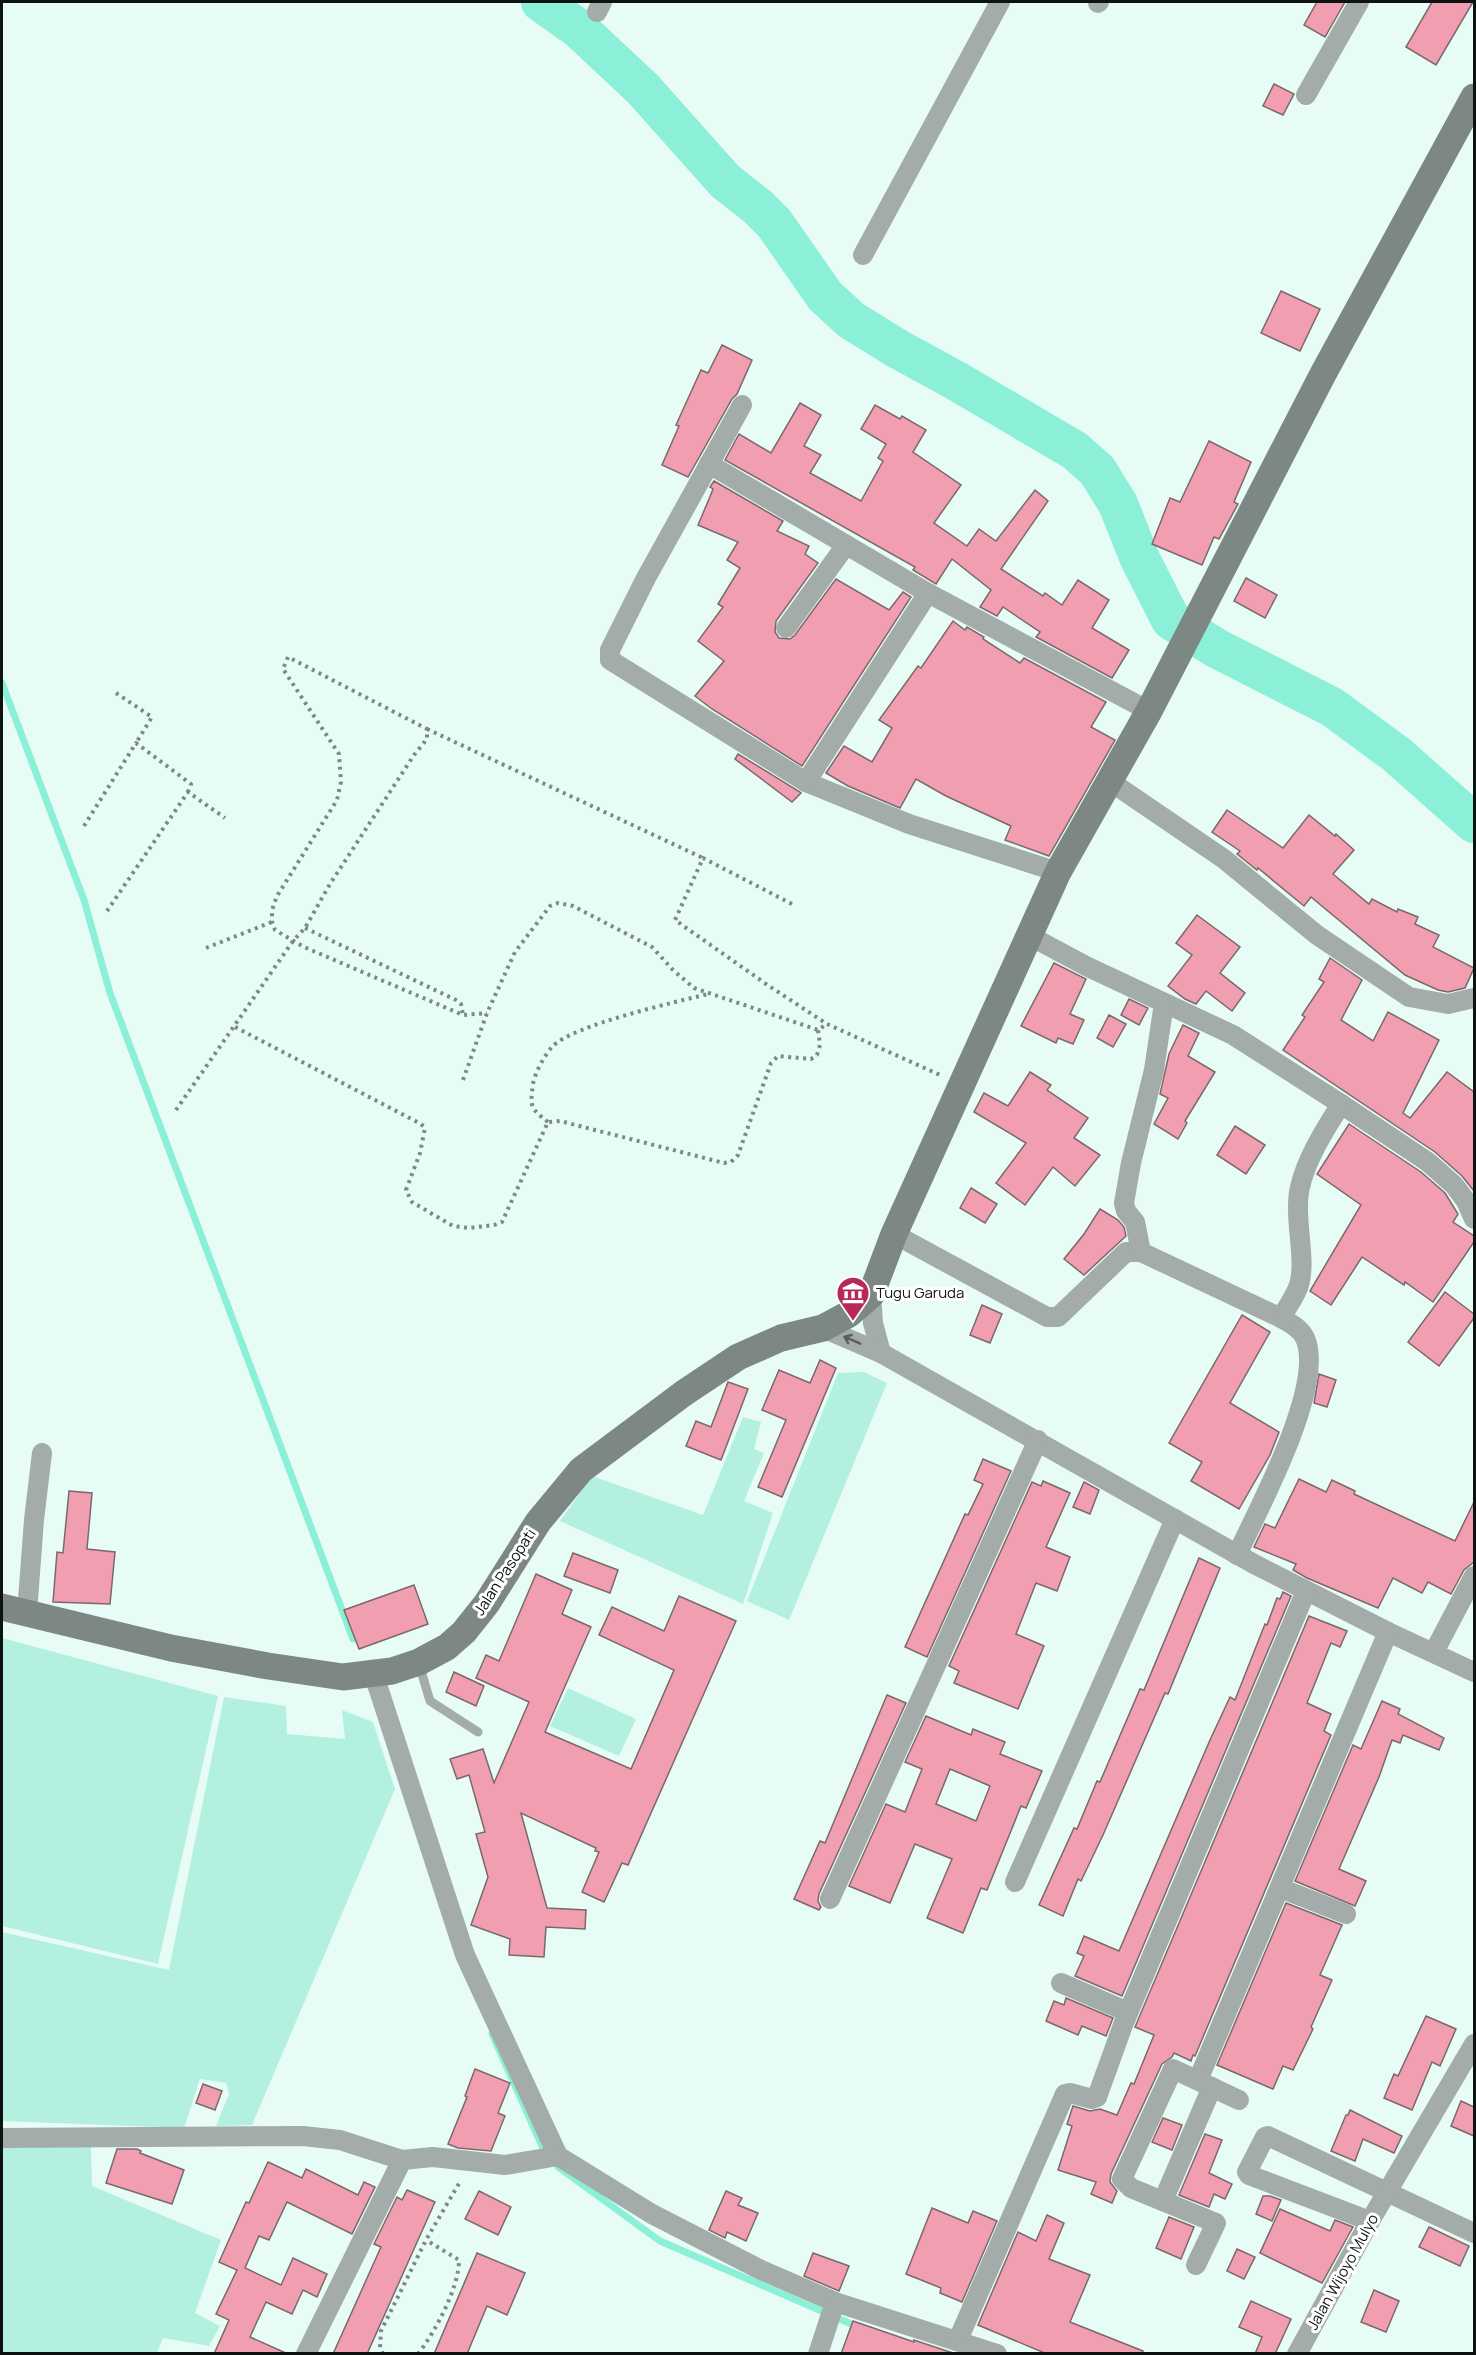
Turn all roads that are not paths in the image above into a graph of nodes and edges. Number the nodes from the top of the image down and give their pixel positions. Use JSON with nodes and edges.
{"nodes":[{"id":1,"x":1000,"y":2,"type":"edge"},
{"id":2,"x":1359,"y":2,"type":"edge"},
{"id":3,"x":1306,"y":95,"type":"dead end"},
{"id":4,"x":1474,"y":97,"type":"edge"},
{"id":5,"x":863,"y":255,"type":"dead end"},
{"id":6,"x":742,"y":405,"type":"dead end"},
{"id":7,"x":709,"y":464,"type":"junction"},
{"id":8,"x":846,"y":545,"type":"junction"},
{"id":9,"x":928,"y":593,"type":"junction"},
{"id":10,"x":786,"y":628,"type":"dead end"},
{"id":11,"x":1149,"y":711,"type":"junction"},
{"id":12,"x":806,"y":782,"type":"junction"},
{"id":13,"x":1111,"y":782,"type":"junction"},
{"id":14,"x":1058,"y":873,"type":"junction"},
{"id":15,"x":1030,"y":936,"type":"junction"},
{"id":16,"x":1474,"y":998,"type":"edge"},
{"id":17,"x":1164,"y":1003,"type":"junction"},
{"id":18,"x":1341,"y":1104,"type":"junction"},
{"id":19,"x":1474,"y":1219,"type":"edge"},
{"id":20,"x":894,"y":1234,"type":"junction"},
{"id":21,"x":1141,"y":1252,"type":"junction"},
{"id":22,"x":871,"y":1295,"type":"junction"},
{"id":23,"x":1281,"y":1318,"type":"junction"},
{"id":24,"x":823,"y":1328,"type":"junction"},
{"id":25,"x":881,"y":1353,"type":"junction"},
{"id":26,"x":1038,"y":1440,"type":"junction"},
{"id":27,"x":42,"y":1453,"type":"dead end"},
{"id":28,"x":1175,"y":1519,"type":"junction"},
{"id":29,"x":1237,"y":1555,"type":"junction"},
{"id":30,"x":1474,"y":1576,"type":"edge"},
{"id":31,"x":1305,"y":1591,"type":"junction"},
{"id":32,"x":14,"y":1610,"type":"edge"},
{"id":33,"x":1388,"y":1632,"type":"junction"},
{"id":34,"x":1434,"y":1652,"type":"junction"},
{"id":35,"x":419,"y":1662,"type":"junction"},
{"id":36,"x":1474,"y":1672,"type":"edge"},
{"id":37,"x":374,"y":1675,"type":"junction"},
{"id":38,"x":478,"y":1732,"type":"dead end"},
{"id":39,"x":1015,"y":1882,"type":"dead end"},
{"id":40,"x":1280,"y":1888,"type":"junction"},
{"id":41,"x":830,"y":1899,"type":"dead end"},
{"id":42,"x":1346,"y":1914,"type":"dead end"},
{"id":43,"x":1061,"y":1983,"type":"dead end"},
{"id":44,"x":1128,"y":2012,"type":"junction"},
{"id":45,"x":1474,"y":2044,"type":"edge"},
{"id":46,"x":1205,"y":2083,"type":"junction"},
{"id":47,"x":1239,"y":2100,"type":"dead end"},
{"id":48,"x":2,"y":2138,"type":"edge"},
{"id":49,"x":555,"y":2157,"type":"junction"},
{"id":50,"x":402,"y":2160,"type":"junction"},
{"id":51,"x":1388,"y":2191,"type":"junction"},
{"id":52,"x":1162,"y":2201,"type":"junction"},
{"id":53,"x":1370,"y":2222,"type":"junction"},
{"id":54,"x":1474,"y":2233,"type":"edge"},
{"id":55,"x":1196,"y":2265,"type":"dead end"},
{"id":56,"x":832,"y":2310,"type":"junction"},
{"id":57,"x":958,"y":2340,"type":"junction"},
{"id":58,"x":996,"y":2353,"type":"edge"},
{"id":59,"x":306,"y":2354,"type":"edge"},
{"id":60,"x":818,"y":2354,"type":"edge"},
{"id":61,"x":1298,"y":2354,"type":"edge"}],
"edges":[{"from":1,"to":5,"type":"street"},
{"from":2,"to":3,"type":"street"},
{"from":4,"to":11,"type":"street"},
{"from":6,"to":7,"type":"street"},
{"from":7,"to":8,"type":"street"},
{"from":7,"to":12,"type":"street"},
{"from":8,"to":9,"type":"street"},
{"from":8,"to":10,"type":"street"},
{"from":9,"to":11,"type":"street"},
{"from":9,"to":12,"type":"street"},
{"from":11,"to":13,"type":"street"},
{"from":12,"to":14,"type":"street"},
{"from":13,"to":14,"type":"street"},
{"from":13,"to":16,"type":"street"},
{"from":14,"to":15,"type":"street"},
{"from":15,"to":17,"type":"street"},
{"from":15,"to":20,"type":"street"},
{"from":17,"to":18,"type":"street"},
{"from":17,"to":21,"type":"street"},
{"from":18,"to":19,"type":"street"},
{"from":18,"to":23,"type":"street"},
{"from":20,"to":21,"type":"street"},
{"from":20,"to":22,"type":"street"},
{"from":21,"to":23,"type":"street"},
{"from":22,"to":24,"type":"street","name":"Jalan Pasopati"},
{"from":22,"to":25,"type":"street"},
{"from":23,"to":29,"type":"street"},
{"from":25,"to":24,"type":"street","one_way":true},
{"from":24,"to":35,"type":"street","name":"Jalan Pasopati"},
{"from":25,"to":26,"type":"street"},
{"from":26,"to":28,"type":"street"},
{"from":26,"to":41,"type":"street"},
{"from":27,"to":32,"type":"street"},
{"from":28,"to":29,"type":"street"},
{"from":28,"to":39,"type":"street"},
{"from":29,"to":31,"type":"street"},
{"from":30,"to":34,"type":"street"},
{"from":31,"to":33,"type":"street"},
{"from":31,"to":44,"type":"street"},
{"from":32,"to":37,"type":"street","name":"Jalan Pasopati"},
{"from":33,"to":34,"type":"street"},
{"from":33,"to":40,"type":"street"},
{"from":34,"to":36,"type":"street"},
{"from":35,"to":37,"type":"street","name":"Jalan Pasopati"},
{"from":35,"to":38,"type":"lane"},
{"from":37,"to":49,"type":"street"},
{"from":40,"to":42,"type":"street"},
{"from":40,"to":46,"type":"street"},
{"from":43,"to":44,"type":"street"},
{"from":44,"to":57,"type":"street"},
{"from":45,"to":51,"type":"street","name":"Jalan Wijoyo Mulyo"},
{"from":46,"to":47,"type":"street"},
{"from":46,"to":52,"type":"street"},
{"from":46,"to":52,"type":"street"},
{"from":48,"to":50,"type":"street"},
{"from":49,"to":50,"type":"street"},
{"from":49,"to":56,"type":"street"},
{"from":50,"to":59,"type":"street"},
{"from":51,"to":53,"type":"street","name":"Jalan Wijoyo Mulyo"},
{"from":51,"to":53,"type":"street"},
{"from":51,"to":54,"type":"street"},
{"from":52,"to":55,"type":"street"},
{"from":53,"to":61,"type":"street","name":"Jalan Wijoyo Mulyo"},
{"from":56,"to":57,"type":"street"},
{"from":56,"to":60,"type":"street"},
{"from":57,"to":58,"type":"street"}]}
